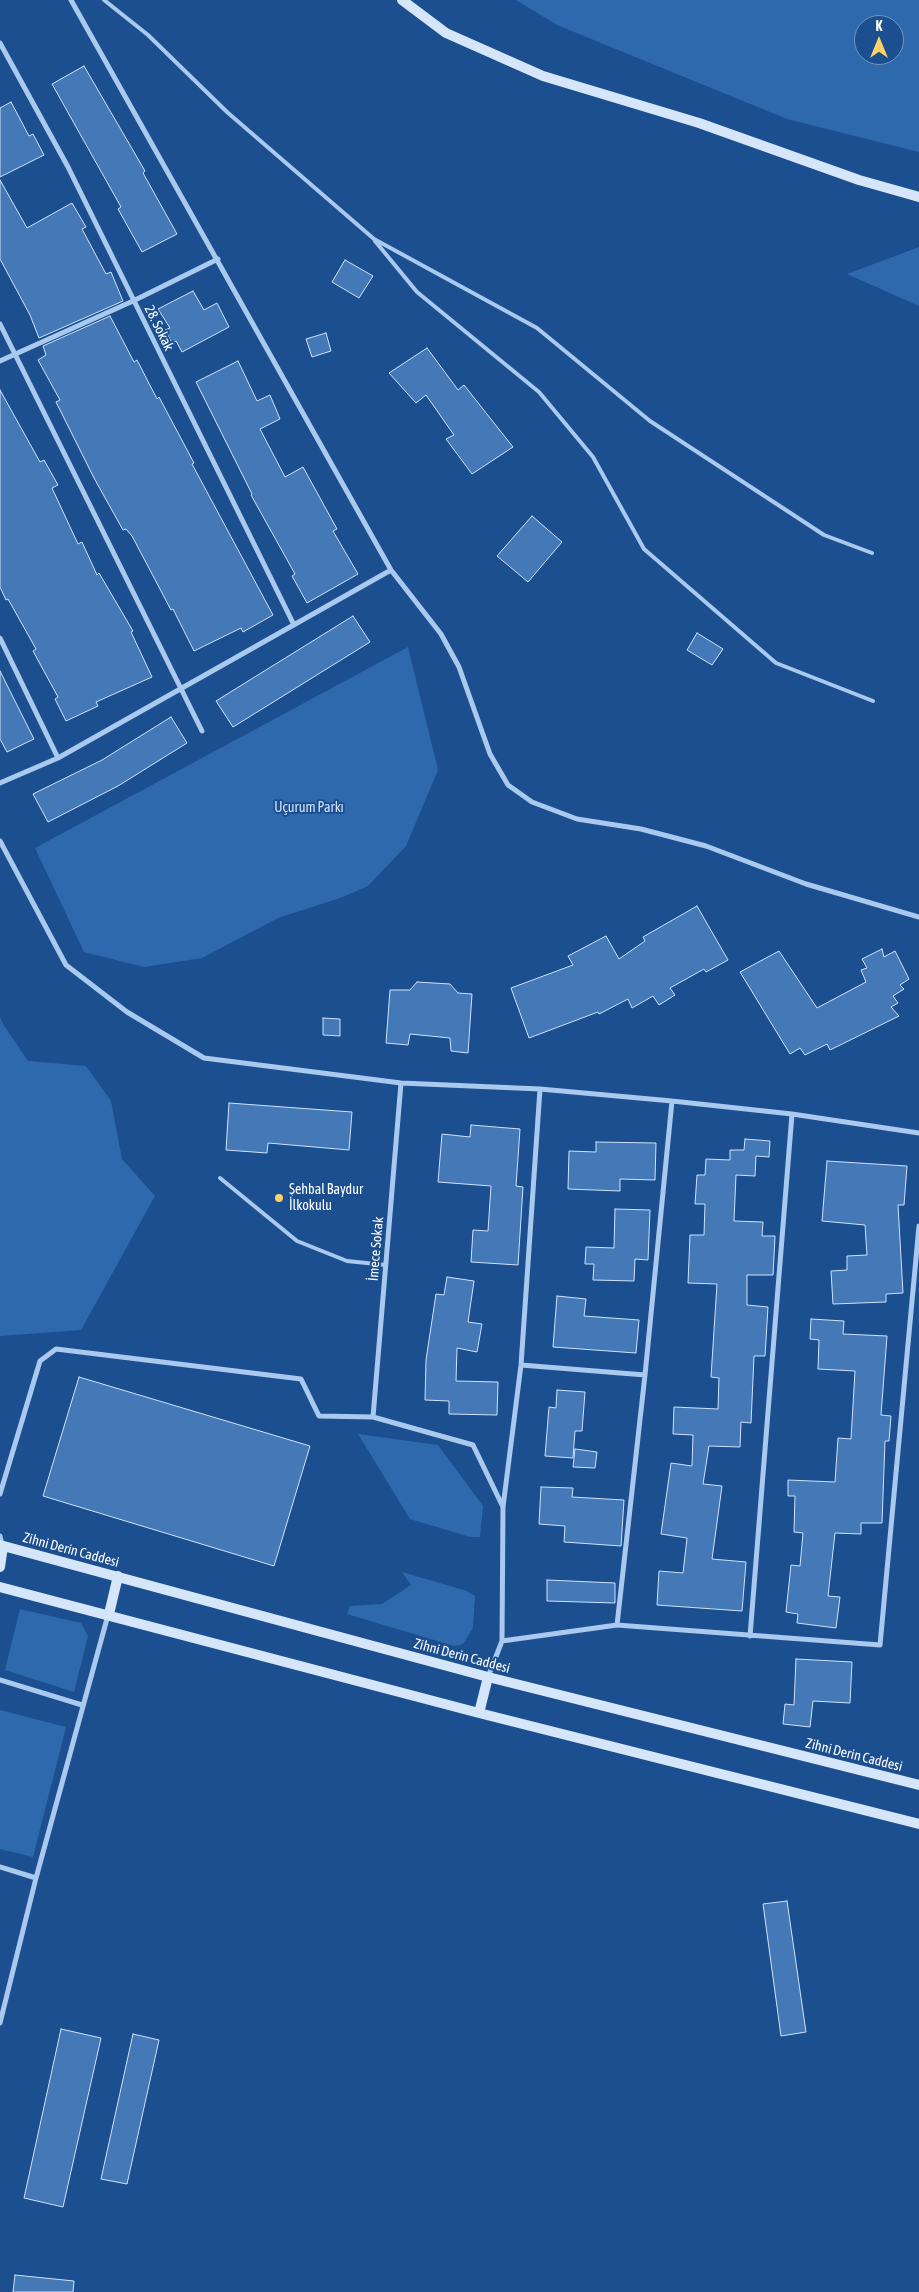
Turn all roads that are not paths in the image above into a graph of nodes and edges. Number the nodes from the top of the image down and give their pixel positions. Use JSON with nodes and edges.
{"nodes":[{"id":1,"x":71,"y":0,"type":"edge"},
{"id":2,"x":104,"y":0,"type":"edge"},
{"id":3,"x":402,"y":0,"type":"edge"},
{"id":4,"x":0,"y":44,"type":"edge"},
{"id":5,"x":919,"y":197,"type":"edge"},
{"id":6,"x":374,"y":239,"type":"junction"},
{"id":7,"x":218,"y":259,"type":"junction"},
{"id":8,"x":133,"y":301,"type":"junction"},
{"id":9,"x":0,"y":324,"type":"edge"},
{"id":10,"x":16,"y":353,"type":"junction"},
{"id":11,"x":0,"y":361,"type":"edge"},
{"id":12,"x":872,"y":553,"type":"dead end"},
{"id":13,"x":391,"y":570,"type":"junction"},
{"id":14,"x":294,"y":625,"type":"junction"},
{"id":15,"x":0,"y":638,"type":"edge"},
{"id":16,"x":182,"y":688,"type":"junction"},
{"id":17,"x":873,"y":701,"type":"dead end"},
{"id":18,"x":202,"y":731,"type":"dead end"},
{"id":19,"x":58,"y":758,"type":"junction"},
{"id":20,"x":0,"y":783,"type":"edge"},
{"id":21,"x":0,"y":841,"type":"edge"},
{"id":22,"x":919,"y":917,"type":"edge"},
{"id":23,"x":401,"y":1083,"type":"junction"},
{"id":24,"x":540,"y":1088,"type":"junction"},
{"id":25,"x":672,"y":1101,"type":"junction"},
{"id":26,"x":792,"y":1114,"type":"junction"},
{"id":27,"x":919,"y":1133,"type":"edge"},
{"id":28,"x":220,"y":1178,"type":"dead end"},
{"id":29,"x":919,"y":1226,"type":"edge"},
{"id":30,"x":386,"y":1265,"type":"junction"},
{"id":31,"x":521,"y":1366,"type":"junction"},
{"id":32,"x":645,"y":1375,"type":"junction"},
{"id":33,"x":373,"y":1416,"type":"junction"},
{"id":34,"x":0,"y":1494,"type":"edge"},
{"id":35,"x":503,"y":1507,"type":"junction"},
{"id":36,"x":1,"y":1542,"type":"edge"},
{"id":37,"x":0,"y":1567,"type":"edge"},
{"id":38,"x":118,"y":1576,"type":"junction"},
{"id":39,"x":0,"y":1586,"type":"edge"},
{"id":40,"x":109,"y":1614,"type":"junction"},
{"id":41,"x":617,"y":1625,"type":"junction"},
{"id":42,"x":750,"y":1636,"type":"junction"},
{"id":43,"x":502,"y":1642,"type":"junction"},
{"id":44,"x":488,"y":1677,"type":"junction"},
{"id":45,"x":0,"y":1680,"type":"edge"},
{"id":46,"x":82,"y":1705,"type":"junction"},
{"id":47,"x":479,"y":1713,"type":"junction"},
{"id":48,"x":919,"y":1785,"type":"edge"},
{"id":49,"x":919,"y":1824,"type":"edge"},
{"id":50,"x":0,"y":1867,"type":"edge"},
{"id":51,"x":36,"y":1878,"type":"junction"},
{"id":52,"x":0,"y":2023,"type":"edge"}],
"edges":[{"from":1,"to":7,"type":"street"},
{"from":2,"to":6,"type":"lane"},
{"from":3,"to":5,"type":"main road"},
{"from":4,"to":8,"type":"street","name":"28. Sokak"},
{"from":6,"to":12,"type":"lane"},
{"from":6,"to":17,"type":"lane"},
{"from":7,"to":8,"type":"street"},
{"from":7,"to":13,"type":"street"},
{"from":8,"to":10,"type":"street"},
{"from":8,"to":14,"type":"street","name":"28. Sokak"},
{"from":9,"to":10,"type":"street"},
{"from":10,"to":11,"type":"street"},
{"from":10,"to":16,"type":"street"},
{"from":13,"to":14,"type":"street"},
{"from":13,"to":22,"type":"street"},
{"from":14,"to":16,"type":"street"},
{"from":15,"to":19,"type":"street"},
{"from":16,"to":18,"type":"street"},
{"from":16,"to":19,"type":"street"},
{"from":19,"to":20,"type":"street"},
{"from":21,"to":23,"type":"street"},
{"from":23,"to":24,"type":"street"},
{"from":23,"to":30,"type":"street","name":"İmece Sokak"},
{"from":24,"to":25,"type":"street"},
{"from":24,"to":31,"type":"street"},
{"from":25,"to":26,"type":"street"},
{"from":25,"to":32,"type":"street"},
{"from":26,"to":27,"type":"street"},
{"from":26,"to":42,"type":"street"},
{"from":28,"to":30,"type":"lane"},
{"from":29,"to":42,"type":"street"},
{"from":30,"to":33,"type":"street","name":"İmece Sokak"},
{"from":31,"to":32,"type":"street"},
{"from":31,"to":35,"type":"street"},
{"from":32,"to":41,"type":"street"},
{"from":33,"to":34,"type":"street"},
{"from":33,"to":35,"type":"street"},
{"from":35,"to":43,"type":"street"},
{"from":36,"to":37,"type":"main road"},
{"from":36,"to":38,"type":"main road","name":"Zihni Derin Caddesi"},
{"from":38,"to":40,"type":"main road"},
{"from":38,"to":44,"type":"main road","name":"Zihni Derin Caddesi"},
{"from":39,"to":40,"type":"main road"},
{"from":40,"to":46,"type":"street"},
{"from":40,"to":47,"type":"main road"},
{"from":41,"to":42,"type":"street"},
{"from":41,"to":43,"type":"street"},
{"from":43,"to":44,"type":"street"},
{"from":44,"to":47,"type":"main road"},
{"from":44,"to":48,"type":"main road","name":"Zihni Derin Caddesi"},
{"from":45,"to":46,"type":"street"},
{"from":46,"to":51,"type":"street"},
{"from":47,"to":49,"type":"main road"},
{"from":50,"to":51,"type":"street"},
{"from":51,"to":52,"type":"street"}]}
